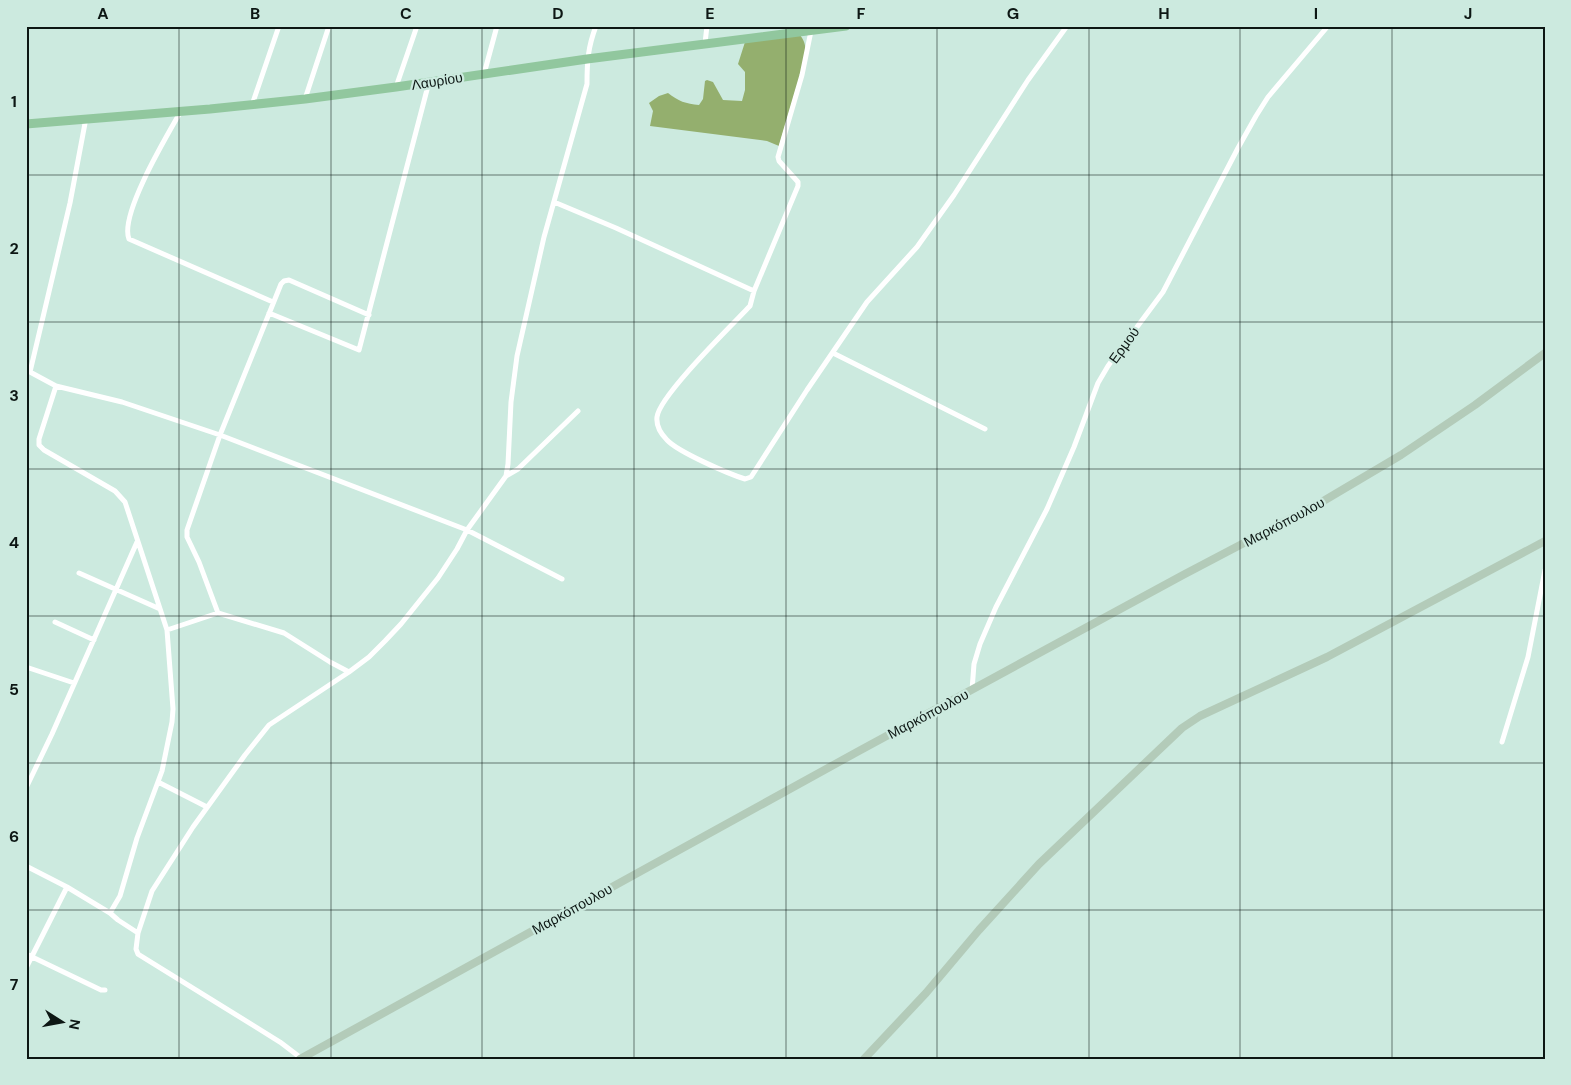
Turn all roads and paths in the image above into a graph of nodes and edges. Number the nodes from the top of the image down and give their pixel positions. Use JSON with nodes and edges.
{"nodes":[{"id":1,"x":280,"y":26,"type":"edge"},
{"id":2,"x":328,"y":26,"type":"edge"},
{"id":3,"x":417,"y":26,"type":"edge"},
{"id":4,"x":497,"y":26,"type":"edge"},
{"id":5,"x":596,"y":26,"type":"edge"},
{"id":6,"x":707,"y":26,"type":"edge"},
{"id":7,"x":846,"y":26,"type":"edge"},
{"id":8,"x":1068,"y":26,"type":"edge"},
{"id":9,"x":1328,"y":26,"type":"edge"},
{"id":10,"x":811,"y":31,"type":"junction"},
{"id":11,"x":705,"y":43,"type":"junction"},
{"id":12,"x":587,"y":59,"type":"junction"},
{"id":13,"x":484,"y":74,"type":"junction"},
{"id":14,"x":429,"y":82,"type":"junction"},
{"id":15,"x":396,"y":87,"type":"junction"},
{"id":16,"x":305,"y":99,"type":"junction"},
{"id":17,"x":252,"y":105,"type":"junction"},
{"id":18,"x":181,"y":111,"type":"junction"},
{"id":19,"x":86,"y":118,"type":"junction"},
{"id":20,"x":26,"y":124,"type":"edge"},
{"id":21,"x":554,"y":202,"type":"junction"},
{"id":22,"x":754,"y":291,"type":"junction"},
{"id":23,"x":273,"y":302,"type":"junction"},
{"id":24,"x":269,"y":313,"type":"junction"},
{"id":25,"x":369,"y":315,"type":"junction"},
{"id":26,"x":833,"y":353,"type":"junction"},
{"id":27,"x":1545,"y":353,"type":"edge"},
{"id":28,"x":28,"y":371,"type":"edge"},
{"id":29,"x":56,"y":386,"type":"junction"},
{"id":30,"x":578,"y":411,"type":"dead end"},
{"id":31,"x":985,"y":429,"type":"dead end"},
{"id":32,"x":220,"y":435,"type":"junction"},
{"id":33,"x":506,"y":476,"type":"junction"},
{"id":34,"x":467,"y":530,"type":"junction"},
{"id":35,"x":1545,"y":541,"type":"edge"},
{"id":36,"x":138,"y":542,"type":"junction"},
{"id":37,"x":1545,"y":570,"type":"edge"},
{"id":38,"x":79,"y":574,"type":"dead end"},
{"id":39,"x":562,"y":579,"type":"dead end"},
{"id":40,"x":116,"y":590,"type":"junction"},
{"id":41,"x":160,"y":609,"type":"junction"},
{"id":42,"x":218,"y":613,"type":"junction"},
{"id":43,"x":55,"y":622,"type":"dead end"},
{"id":44,"x":167,"y":630,"type":"junction"},
{"id":45,"x":94,"y":640,"type":"junction"},
{"id":46,"x":26,"y":667,"type":"edge"},
{"id":47,"x":349,"y":672,"type":"junction"},
{"id":48,"x":74,"y":683,"type":"junction"},
{"id":49,"x":972,"y":690,"type":"junction"},
{"id":50,"x":1502,"y":742,"type":"dead end"},
{"id":51,"x":158,"y":782,"type":"junction"},
{"id":52,"x":26,"y":788,"type":"edge"},
{"id":53,"x":207,"y":808,"type":"junction"},
{"id":54,"x":26,"y":866,"type":"edge"},
{"id":55,"x":66,"y":887,"type":"junction"},
{"id":56,"x":110,"y":913,"type":"junction"},
{"id":57,"x":138,"y":933,"type":"junction"},
{"id":58,"x":26,"y":954,"type":"edge"},
{"id":59,"x":32,"y":957,"type":"junction"},
{"id":60,"x":26,"y":968,"type":"edge"},
{"id":61,"x":106,"y":990,"type":"dead end"},
{"id":62,"x":301,"y":1059,"type":"edge"},
{"id":63,"x":864,"y":1059,"type":"edge"}],
"edges":[{"from":1,"to":17,"type":"street"},
{"from":2,"to":16,"type":"street"},
{"from":3,"to":15,"type":"street"},
{"from":4,"to":13,"type":"street"},
{"from":5,"to":12,"type":"street"},
{"from":6,"to":11,"type":"street"},
{"from":7,"to":10,"type":"main road","name":"Λαυρίου"},
{"from":8,"to":26,"type":"street"},
{"from":9,"to":49,"type":"street","name":"Ερμού"},
{"from":10,"to":11,"type":"main road","name":"Λαυρίου"},
{"from":10,"to":22,"type":"street"},
{"from":11,"to":12,"type":"main road","name":"Λαυρίου"},
{"from":12,"to":13,"type":"main road","name":"Λαυρίου"},
{"from":12,"to":21,"type":"street"},
{"from":13,"to":14,"type":"main road","name":"Λαυρίου"},
{"from":14,"to":15,"type":"main road","name":"Λαυρίου"},
{"from":14,"to":25,"type":"street"},
{"from":15,"to":16,"type":"main road","name":"Λαυρίου"},
{"from":16,"to":17,"type":"main road","name":"Λαυρίου"},
{"from":17,"to":18,"type":"main road","name":"Λαυρίου"},
{"from":18,"to":19,"type":"main road","name":"Λαυρίου"},
{"from":18,"to":23,"type":"street"},
{"from":19,"to":20,"type":"main road","name":"Λαυρίου"},
{"from":19,"to":28,"type":"street"},
{"from":21,"to":22,"type":"street"},
{"from":21,"to":33,"type":"street"},
{"from":22,"to":26,"type":"street"},
{"from":23,"to":24,"type":"street"},
{"from":23,"to":25,"type":"street"},
{"from":24,"to":25,"type":"street"},
{"from":24,"to":32,"type":"street"},
{"from":26,"to":31,"type":"street"},
{"from":27,"to":49,"type":"main road","name":"Μαρκόπουλου"},
{"from":28,"to":29,"type":"street"},
{"from":29,"to":32,"type":"street"},
{"from":29,"to":36,"type":"street"},
{"from":30,"to":33,"type":"street"},
{"from":32,"to":34,"type":"street"},
{"from":32,"to":42,"type":"street"},
{"from":33,"to":34,"type":"street"},
{"from":34,"to":39,"type":"street"},
{"from":34,"to":47,"type":"street"},
{"from":35,"to":63,"type":"main road"},
{"from":36,"to":40,"type":"street"},
{"from":36,"to":41,"type":"street"},
{"from":37,"to":50,"type":"street"},
{"from":38,"to":40,"type":"street"},
{"from":40,"to":41,"type":"street"},
{"from":40,"to":45,"type":"street"},
{"from":41,"to":44,"type":"street"},
{"from":42,"to":44,"type":"street"},
{"from":42,"to":47,"type":"street"},
{"from":43,"to":45,"type":"street"},
{"from":44,"to":51,"type":"street"},
{"from":45,"to":48,"type":"street"},
{"from":46,"to":48,"type":"street"},
{"from":47,"to":53,"type":"street"},
{"from":48,"to":52,"type":"street"},
{"from":49,"to":62,"type":"main road","name":"Μαρκόπουλου"},
{"from":51,"to":53,"type":"street"},
{"from":51,"to":56,"type":"street"},
{"from":53,"to":57,"type":"street"},
{"from":54,"to":55,"type":"street"},
{"from":55,"to":56,"type":"street"},
{"from":55,"to":59,"type":"street"},
{"from":56,"to":57,"type":"street"},
{"from":57,"to":62,"type":"street"},
{"from":58,"to":59,"type":"street"},
{"from":59,"to":60,"type":"street"},
{"from":59,"to":61,"type":"street"}]}
